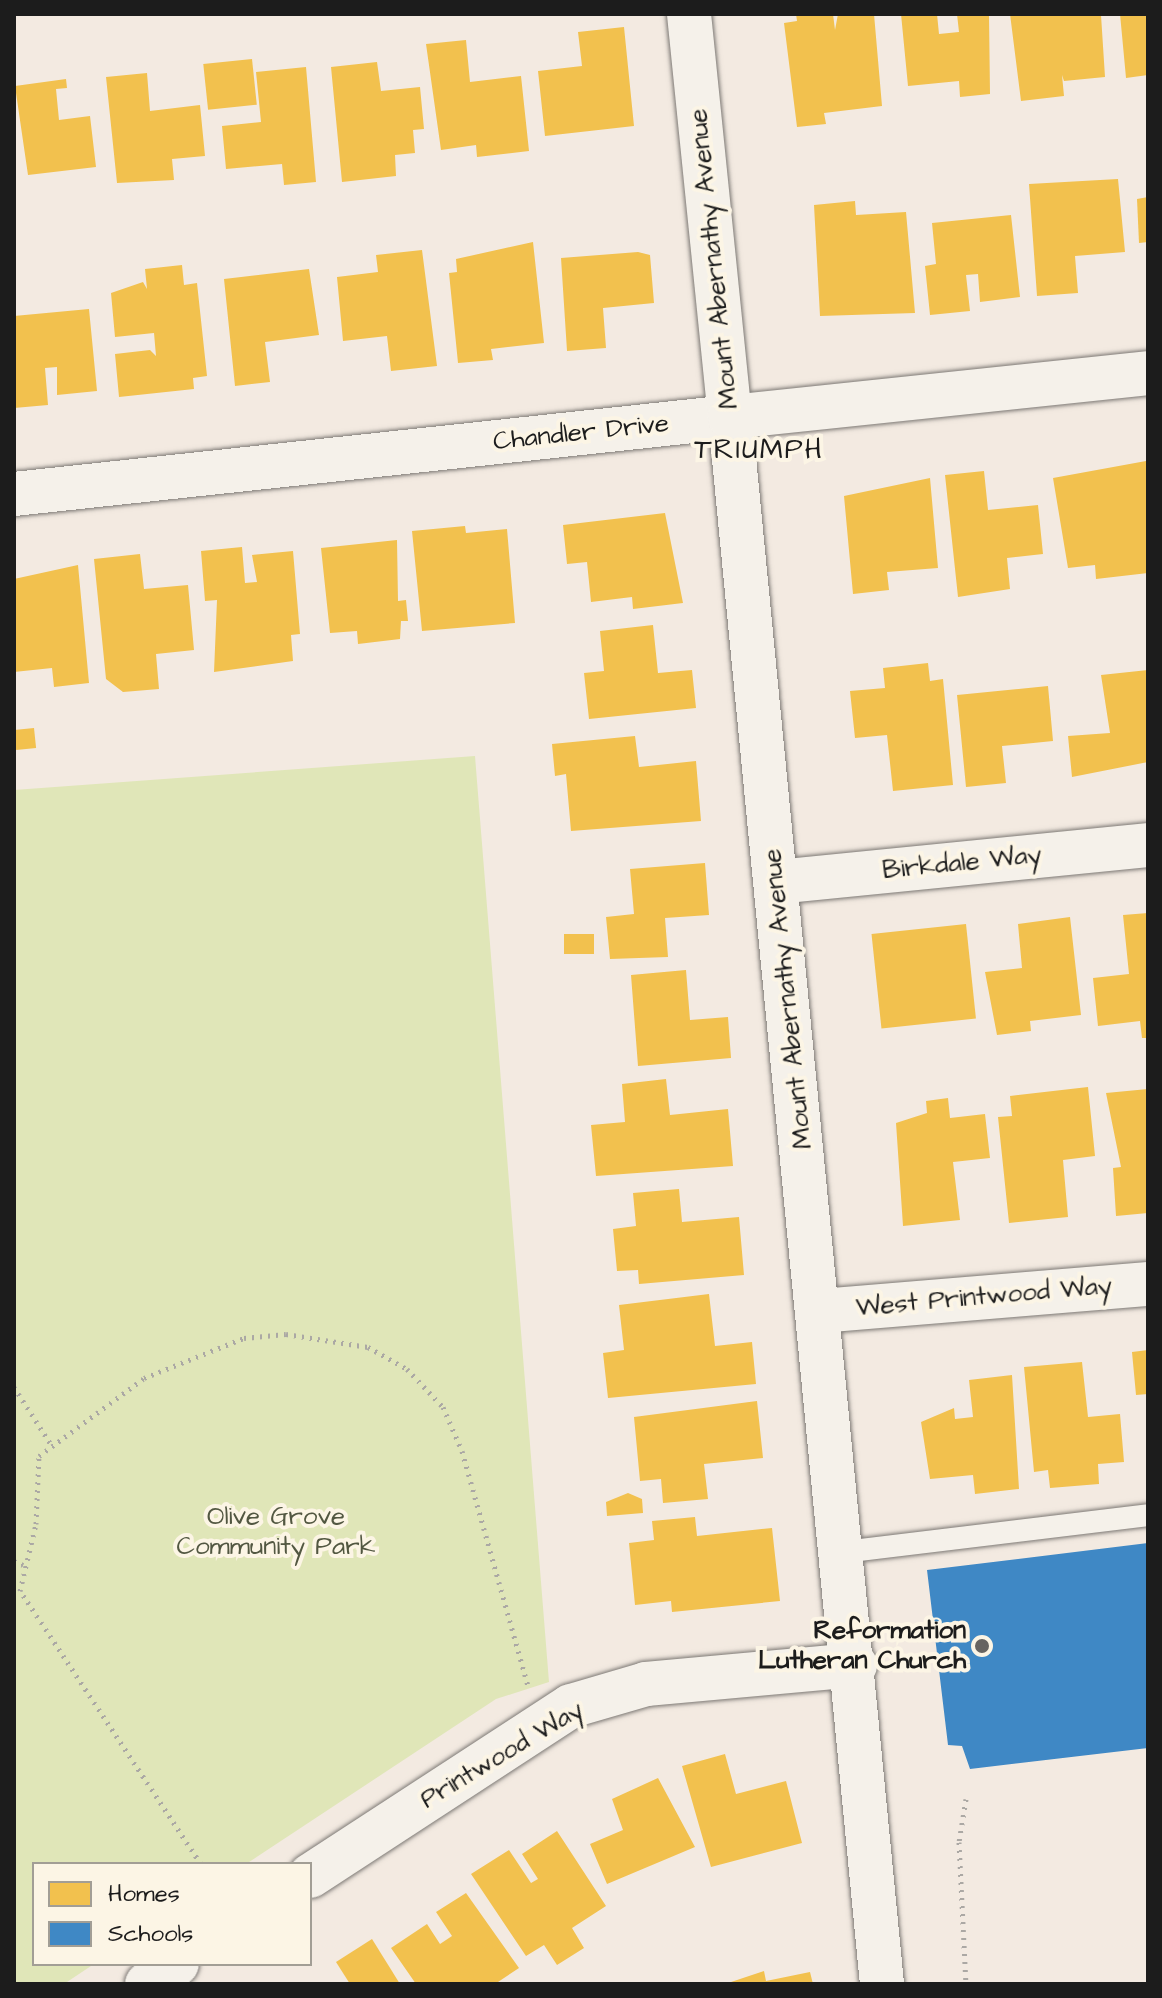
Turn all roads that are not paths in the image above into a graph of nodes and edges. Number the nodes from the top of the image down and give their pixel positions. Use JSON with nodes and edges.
{"nodes":[{"id":1,"x":689,"y":14,"type":"edge"},
{"id":2,"x":1148,"y":373,"type":"edge"},
{"id":3,"x":730,"y":417,"type":"junction"},
{"id":4,"x":14,"y":494,"type":"edge"},
{"id":5,"x":1148,"y":845,"type":"edge"},
{"id":6,"x":777,"y":882,"type":"junction"},
{"id":7,"x":1148,"y":1284,"type":"edge"},
{"id":8,"x":819,"y":1311,"type":"junction"},
{"id":9,"x":1148,"y":1515,"type":"edge"},
{"id":10,"x":843,"y":1552,"type":"junction"},
{"id":11,"x":855,"y":1665,"type":"junction"},
{"id":12,"x":312,"y":1875,"type":"edge"},
{"id":13,"x":174,"y":1966,"type":"edge"},
{"id":14,"x":147,"y":1984,"type":"edge"},
{"id":15,"x":882,"y":1984,"type":"edge"}],
"edges":[{"from":1,"to":3,"type":"street","name":"Mount Abernathy Avenue"},
{"from":2,"to":3,"type":"street","name":"Chandler Drive"},
{"from":3,"to":4,"type":"street","name":"Chandler Drive"},
{"from":3,"to":6,"type":"street","name":"Mount Abernathy Avenue"},
{"from":5,"to":6,"type":"street","name":"Birkdale Way"},
{"from":6,"to":8,"type":"street","name":"Mount Abernathy Avenue"},
{"from":7,"to":8,"type":"street","name":"West Printwood Way"},
{"from":8,"to":10,"type":"street","name":"Mount Abernathy Avenue"},
{"from":9,"to":10,"type":"lane"},
{"from":10,"to":11,"type":"street","name":"Mount Abernathy Avenue"},
{"from":11,"to":12,"type":"street","name":"Printwood Way"},
{"from":11,"to":15,"type":"street","name":"Mount Abernathy Avenue"},
{"from":13,"to":14,"type":"street"}]}
